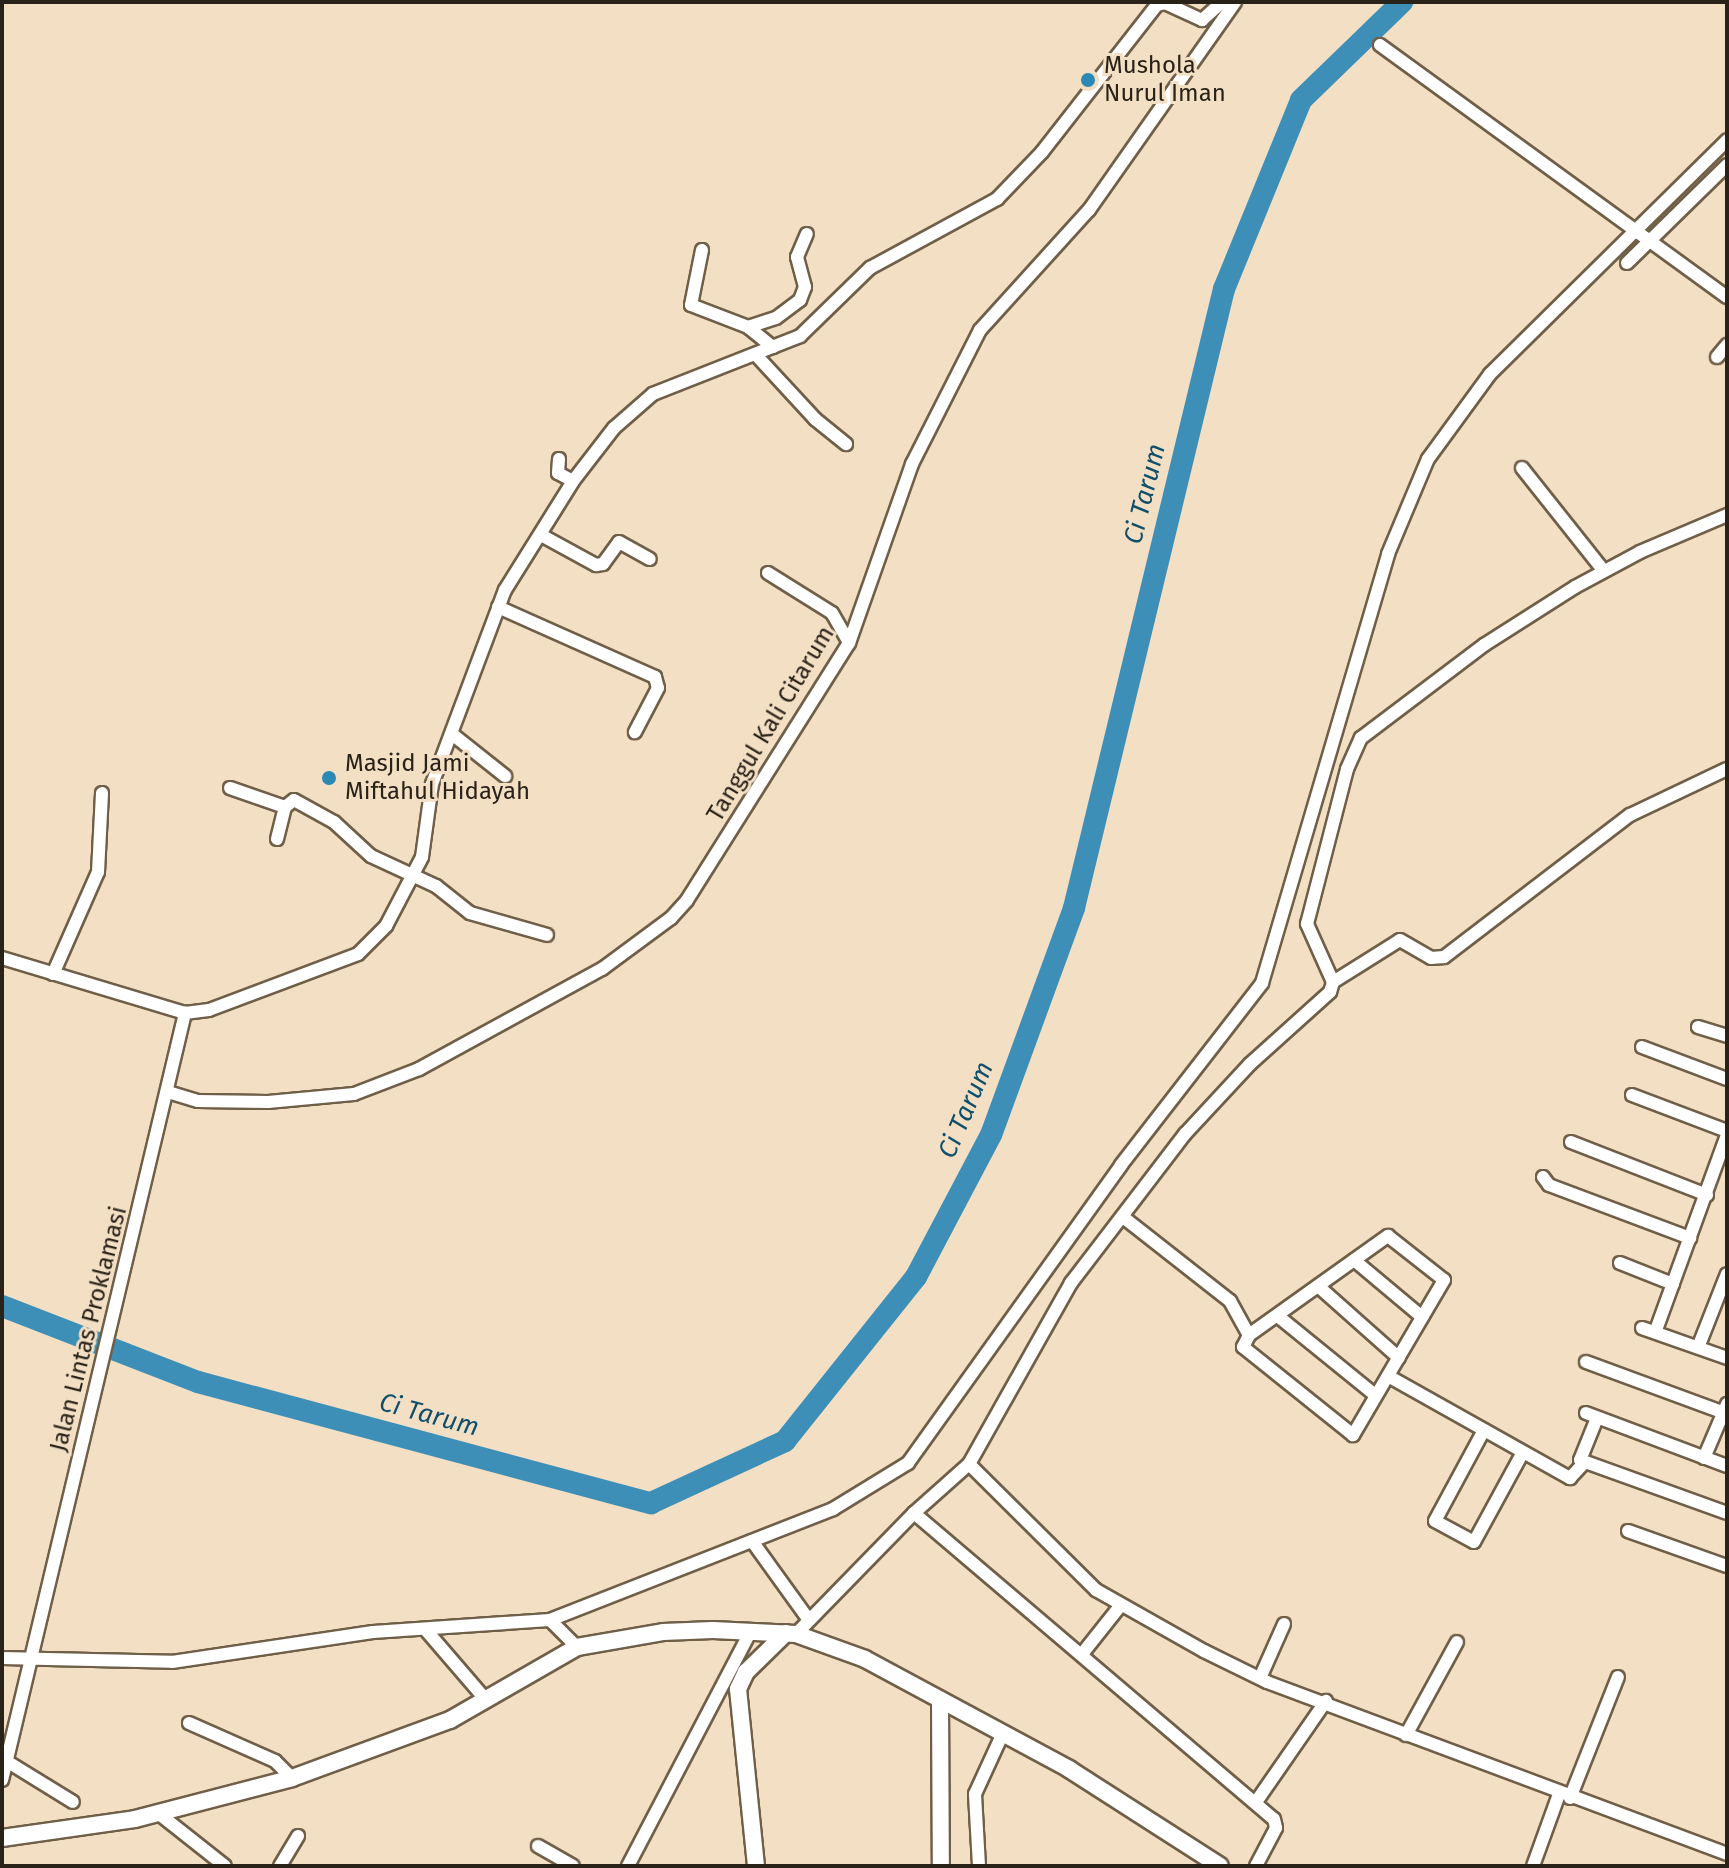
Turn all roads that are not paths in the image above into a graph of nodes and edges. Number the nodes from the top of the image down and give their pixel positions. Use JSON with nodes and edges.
{"nodes":[{"id":1,"x":1222,"y":2,"type":"edge"},
{"id":2,"x":1235,"y":2,"type":"edge"},
{"id":3,"x":1380,"y":45,"type":"dead end"},
{"id":4,"x":1727,"y":140,"type":"edge"},
{"id":5,"x":1727,"y":165,"type":"edge"},
{"id":6,"x":1636,"y":228,"type":"junction"},
{"id":7,"x":807,"y":234,"type":"dead end"},
{"id":8,"x":1650,"y":239,"type":"junction"},
{"id":9,"x":702,"y":250,"type":"dead end"},
{"id":10,"x":1627,"y":263,"type":"dead end"},
{"id":11,"x":1727,"y":297,"type":"edge"},
{"id":12,"x":748,"y":327,"type":"junction"},
{"id":13,"x":1727,"y":345,"type":"edge"},
{"id":14,"x":773,"y":347,"type":"junction"},
{"id":15,"x":756,"y":355,"type":"junction"},
{"id":16,"x":1717,"y":357,"type":"dead end"},
{"id":17,"x":846,"y":444,"type":"dead end"},
{"id":18,"x":559,"y":459,"type":"dead end"},
{"id":19,"x":1522,"y":468,"type":"dead end"},
{"id":20,"x":573,"y":481,"type":"junction"},
{"id":21,"x":1727,"y":515,"type":"edge"},
{"id":22,"x":541,"y":535,"type":"junction"},
{"id":23,"x":650,"y":559,"type":"dead end"},
{"id":24,"x":1603,"y":570,"type":"junction"},
{"id":25,"x":768,"y":573,"type":"dead end"},
{"id":26,"x":498,"y":607,"type":"junction"},
{"id":27,"x":849,"y":643,"type":"junction"},
{"id":28,"x":635,"y":732,"type":"dead end"},
{"id":29,"x":452,"y":734,"type":"junction"},
{"id":30,"x":1727,"y":769,"type":"edge"},
{"id":31,"x":505,"y":776,"type":"dead end"},
{"id":32,"x":230,"y":788,"type":"dead end"},
{"id":33,"x":102,"y":793,"type":"dead end"},
{"id":34,"x":285,"y":807,"type":"junction"},
{"id":35,"x":277,"y":839,"type":"dead end"},
{"id":36,"x":414,"y":874,"type":"junction"},
{"id":37,"x":547,"y":935,"type":"dead end"},
{"id":38,"x":2,"y":958,"type":"edge"},
{"id":39,"x":53,"y":974,"type":"junction"},
{"id":40,"x":1333,"y":982,"type":"junction"},
{"id":41,"x":182,"y":1012,"type":"junction"},
{"id":42,"x":1698,"y":1027,"type":"dead end"},
{"id":43,"x":1727,"y":1036,"type":"edge"},
{"id":44,"x":1642,"y":1047,"type":"dead end"},
{"id":45,"x":1727,"y":1079,"type":"edge"},
{"id":46,"x":168,"y":1092,"type":"junction"},
{"id":47,"x":1632,"y":1095,"type":"dead end"},
{"id":48,"x":1727,"y":1133,"type":"edge"},
{"id":49,"x":1571,"y":1142,"type":"dead end"},
{"id":50,"x":1725,"y":1151,"type":"edge"},
{"id":51,"x":1543,"y":1177,"type":"dead end"},
{"id":52,"x":1707,"y":1195,"type":"junction"},
{"id":53,"x":1123,"y":1217,"type":"junction"},
{"id":54,"x":1690,"y":1238,"type":"junction"},
{"id":55,"x":1354,"y":1260,"type":"junction"},
{"id":56,"x":1620,"y":1263,"type":"dead end"},
{"id":57,"x":1727,"y":1274,"type":"edge"},
{"id":58,"x":1673,"y":1284,"type":"junction"},
{"id":59,"x":1318,"y":1286,"type":"junction"},
{"id":60,"x":1279,"y":1317,"type":"junction"},
{"id":61,"x":1422,"y":1317,"type":"junction"},
{"id":62,"x":1642,"y":1328,"type":"dead end"},
{"id":63,"x":1656,"y":1330,"type":"junction"},
{"id":64,"x":1249,"y":1335,"type":"junction"},
{"id":65,"x":1699,"y":1345,"type":"junction"},
{"id":66,"x":1399,"y":1358,"type":"junction"},
{"id":67,"x":1727,"y":1358,"type":"edge"},
{"id":68,"x":1586,"y":1362,"type":"dead end"},
{"id":69,"x":1388,"y":1376,"type":"junction"},
{"id":70,"x":1375,"y":1395,"type":"junction"},
{"id":71,"x":1726,"y":1410,"type":"edge"},
{"id":72,"x":1484,"y":1430,"type":"junction"},
{"id":73,"x":1523,"y":1452,"type":"junction"},
{"id":74,"x":1704,"y":1458,"type":"junction"},
{"id":75,"x":1585,"y":1462,"type":"junction"},
{"id":76,"x":969,"y":1464,"type":"junction"},
{"id":77,"x":1727,"y":1466,"type":"edge"},
{"id":78,"x":914,"y":1513,"type":"junction"},
{"id":79,"x":1727,"y":1513,"type":"edge"},
{"id":80,"x":1628,"y":1531,"type":"dead end"},
{"id":81,"x":752,"y":1541,"type":"junction"},
{"id":82,"x":1727,"y":1566,"type":"edge"},
{"id":83,"x":1120,"y":1606,"type":"junction"},
{"id":84,"x":550,"y":1620,"type":"junction"},
{"id":85,"x":809,"y":1620,"type":"junction"},
{"id":86,"x":1284,"y":1624,"type":"dead end"},
{"id":87,"x":425,"y":1629,"type":"junction"},
{"id":88,"x":751,"y":1631,"type":"junction"},
{"id":89,"x":791,"y":1634,"type":"junction"},
{"id":90,"x":1457,"y":1642,"type":"dead end"},
{"id":91,"x":577,"y":1647,"type":"junction"},
{"id":92,"x":1082,"y":1654,"type":"junction"},
{"id":93,"x":34,"y":1656,"type":"junction"},
{"id":94,"x":2,"y":1658,"type":"edge"},
{"id":95,"x":1618,"y":1677,"type":"dead end"},
{"id":96,"x":1260,"y":1678,"type":"junction"},
{"id":97,"x":486,"y":1700,"type":"junction"},
{"id":98,"x":940,"y":1700,"type":"junction"},
{"id":99,"x":1326,"y":1701,"type":"junction"},
{"id":100,"x":189,"y":1723,"type":"dead end"},
{"id":101,"x":1002,"y":1735,"type":"junction"},
{"id":102,"x":1406,"y":1735,"type":"junction"},
{"id":103,"x":8,"y":1762,"type":"junction"},
{"id":104,"x":292,"y":1778,"type":"junction"},
{"id":105,"x":2,"y":1780,"type":"edge"},
{"id":106,"x":1565,"y":1796,"type":"junction"},
{"id":107,"x":73,"y":1802,"type":"dead end"},
{"id":108,"x":1256,"y":1802,"type":"junction"},
{"id":109,"x":158,"y":1813,"type":"junction"},
{"id":110,"x":298,"y":1836,"type":"dead end"},
{"id":111,"x":2,"y":1838,"type":"edge"},
{"id":112,"x":538,"y":1846,"type":"dead end"},
{"id":113,"x":1727,"y":1854,"type":"edge"},
{"id":114,"x":1203,"y":1861,"type":"edge"},
{"id":115,"x":225,"y":1866,"type":"edge"},
{"id":116,"x":280,"y":1866,"type":"edge"},
{"id":117,"x":573,"y":1866,"type":"edge"},
{"id":118,"x":628,"y":1866,"type":"edge"},
{"id":119,"x":756,"y":1866,"type":"edge"},
{"id":120,"x":941,"y":1866,"type":"edge"},
{"id":121,"x":979,"y":1866,"type":"edge"},
{"id":122,"x":1220,"y":1866,"type":"edge"},
{"id":123,"x":1256,"y":1866,"type":"edge"},
{"id":124,"x":1533,"y":1866,"type":"edge"}],
"edges":[{"from":1,"to":14,"type":"street"},
{"from":2,"to":27,"type":"street","name":"Tanggul Kali Citarum"},
{"from":3,"to":6,"type":"street"},
{"from":4,"to":6,"type":"street"},
{"from":5,"to":8,"type":"street"},
{"from":6,"to":8,"type":"street"},
{"from":6,"to":81,"type":"street"},
{"from":7,"to":12,"type":"street"},
{"from":8,"to":10,"type":"street"},
{"from":8,"to":11,"type":"street"},
{"from":9,"to":12,"type":"street"},
{"from":12,"to":14,"type":"street"},
{"from":13,"to":16,"type":"street"},
{"from":14,"to":15,"type":"street"},
{"from":15,"to":17,"type":"street"},
{"from":15,"to":20,"type":"street"},
{"from":18,"to":20,"type":"street"},
{"from":19,"to":24,"type":"street"},
{"from":20,"to":22,"type":"street"},
{"from":21,"to":24,"type":"street"},
{"from":22,"to":23,"type":"street"},
{"from":22,"to":26,"type":"street"},
{"from":24,"to":40,"type":"street"},
{"from":25,"to":27,"type":"street"},
{"from":26,"to":28,"type":"street"},
{"from":26,"to":29,"type":"street"},
{"from":27,"to":46,"type":"street","name":"Tanggul Kali Citarum"},
{"from":29,"to":31,"type":"street"},
{"from":29,"to":36,"type":"street"},
{"from":30,"to":40,"type":"street"},
{"from":32,"to":34,"type":"street"},
{"from":33,"to":39,"type":"street"},
{"from":34,"to":35,"type":"street"},
{"from":34,"to":36,"type":"street"},
{"from":36,"to":37,"type":"street"},
{"from":36,"to":41,"type":"street"},
{"from":38,"to":39,"type":"street"},
{"from":39,"to":41,"type":"street"},
{"from":40,"to":53,"type":"street"},
{"from":41,"to":46,"type":"street","name":"Jalan Lintas Proklamasi"},
{"from":42,"to":43,"type":"street"},
{"from":44,"to":45,"type":"street"},
{"from":46,"to":93,"type":"street","name":"Jalan Lintas Proklamasi"},
{"from":47,"to":48,"type":"street"},
{"from":48,"to":50,"type":"street"},
{"from":49,"to":52,"type":"street"},
{"from":50,"to":52,"type":"street"},
{"from":51,"to":54,"type":"street"},
{"from":52,"to":54,"type":"street"},
{"from":53,"to":64,"type":"street"},
{"from":53,"to":76,"type":"street"},
{"from":54,"to":58,"type":"street"},
{"from":55,"to":59,"type":"street"},
{"from":55,"to":61,"type":"street"},
{"from":55,"to":61,"type":"street"},
{"from":56,"to":58,"type":"street"},
{"from":57,"to":65,"type":"street"},
{"from":58,"to":63,"type":"street"},
{"from":59,"to":60,"type":"street"},
{"from":59,"to":66,"type":"street"},
{"from":60,"to":64,"type":"street"},
{"from":60,"to":70,"type":"street"},
{"from":61,"to":66,"type":"street"},
{"from":62,"to":63,"type":"street"},
{"from":63,"to":65,"type":"street"},
{"from":64,"to":70,"type":"street"},
{"from":65,"to":67,"type":"street"},
{"from":66,"to":69,"type":"street"},
{"from":68,"to":71,"type":"street"},
{"from":69,"to":70,"type":"street"},
{"from":69,"to":72,"type":"street"},
{"from":71,"to":74,"type":"street"},
{"from":72,"to":73,"type":"street"},
{"from":72,"to":73,"type":"street"},
{"from":73,"to":75,"type":"street"},
{"from":74,"to":75,"type":"street"},
{"from":74,"to":77,"type":"street"},
{"from":75,"to":79,"type":"street"},
{"from":76,"to":78,"type":"street"},
{"from":76,"to":83,"type":"street"},
{"from":78,"to":85,"type":"street"},
{"from":78,"to":92,"type":"street"},
{"from":80,"to":82,"type":"street"},
{"from":81,"to":84,"type":"street"},
{"from":81,"to":85,"type":"street"},
{"from":83,"to":92,"type":"street"},
{"from":83,"to":96,"type":"street"},
{"from":84,"to":87,"type":"street"},
{"from":84,"to":91,"type":"street"},
{"from":85,"to":89,"type":"street"},
{"from":86,"to":96,"type":"street"},
{"from":87,"to":93,"type":"street"},
{"from":87,"to":97,"type":"street"},
{"from":88,"to":89,"type":"street"},
{"from":88,"to":91,"type":"street"},
{"from":88,"to":118,"type":"street"},
{"from":89,"to":98,"type":"street"},
{"from":89,"to":119,"type":"street"},
{"from":90,"to":102,"type":"street"},
{"from":91,"to":97,"type":"street"},
{"from":92,"to":108,"type":"street"},
{"from":93,"to":94,"type":"street"},
{"from":93,"to":103,"type":"street","name":"Jalan Lintas Proklamasi"},
{"from":95,"to":106,"type":"street"},
{"from":96,"to":99,"type":"street"},
{"from":97,"to":104,"type":"street"},
{"from":98,"to":101,"type":"street"},
{"from":98,"to":120,"type":"street"},
{"from":99,"to":102,"type":"street"},
{"from":99,"to":108,"type":"street"},
{"from":100,"to":104,"type":"street"},
{"from":101,"to":114,"type":"street"},
{"from":101,"to":121,"type":"street"},
{"from":102,"to":106,"type":"street"},
{"from":103,"to":105,"type":"street","name":"Jalan Lintas Proklamasi"},
{"from":103,"to":107,"type":"street"},
{"from":104,"to":109,"type":"street"},
{"from":106,"to":113,"type":"street"},
{"from":106,"to":124,"type":"street"},
{"from":108,"to":123,"type":"street"},
{"from":109,"to":111,"type":"street"},
{"from":109,"to":115,"type":"street"},
{"from":110,"to":116,"type":"street"},
{"from":112,"to":117,"type":"street"},
{"from":114,"to":122,"type":"street"}]}
